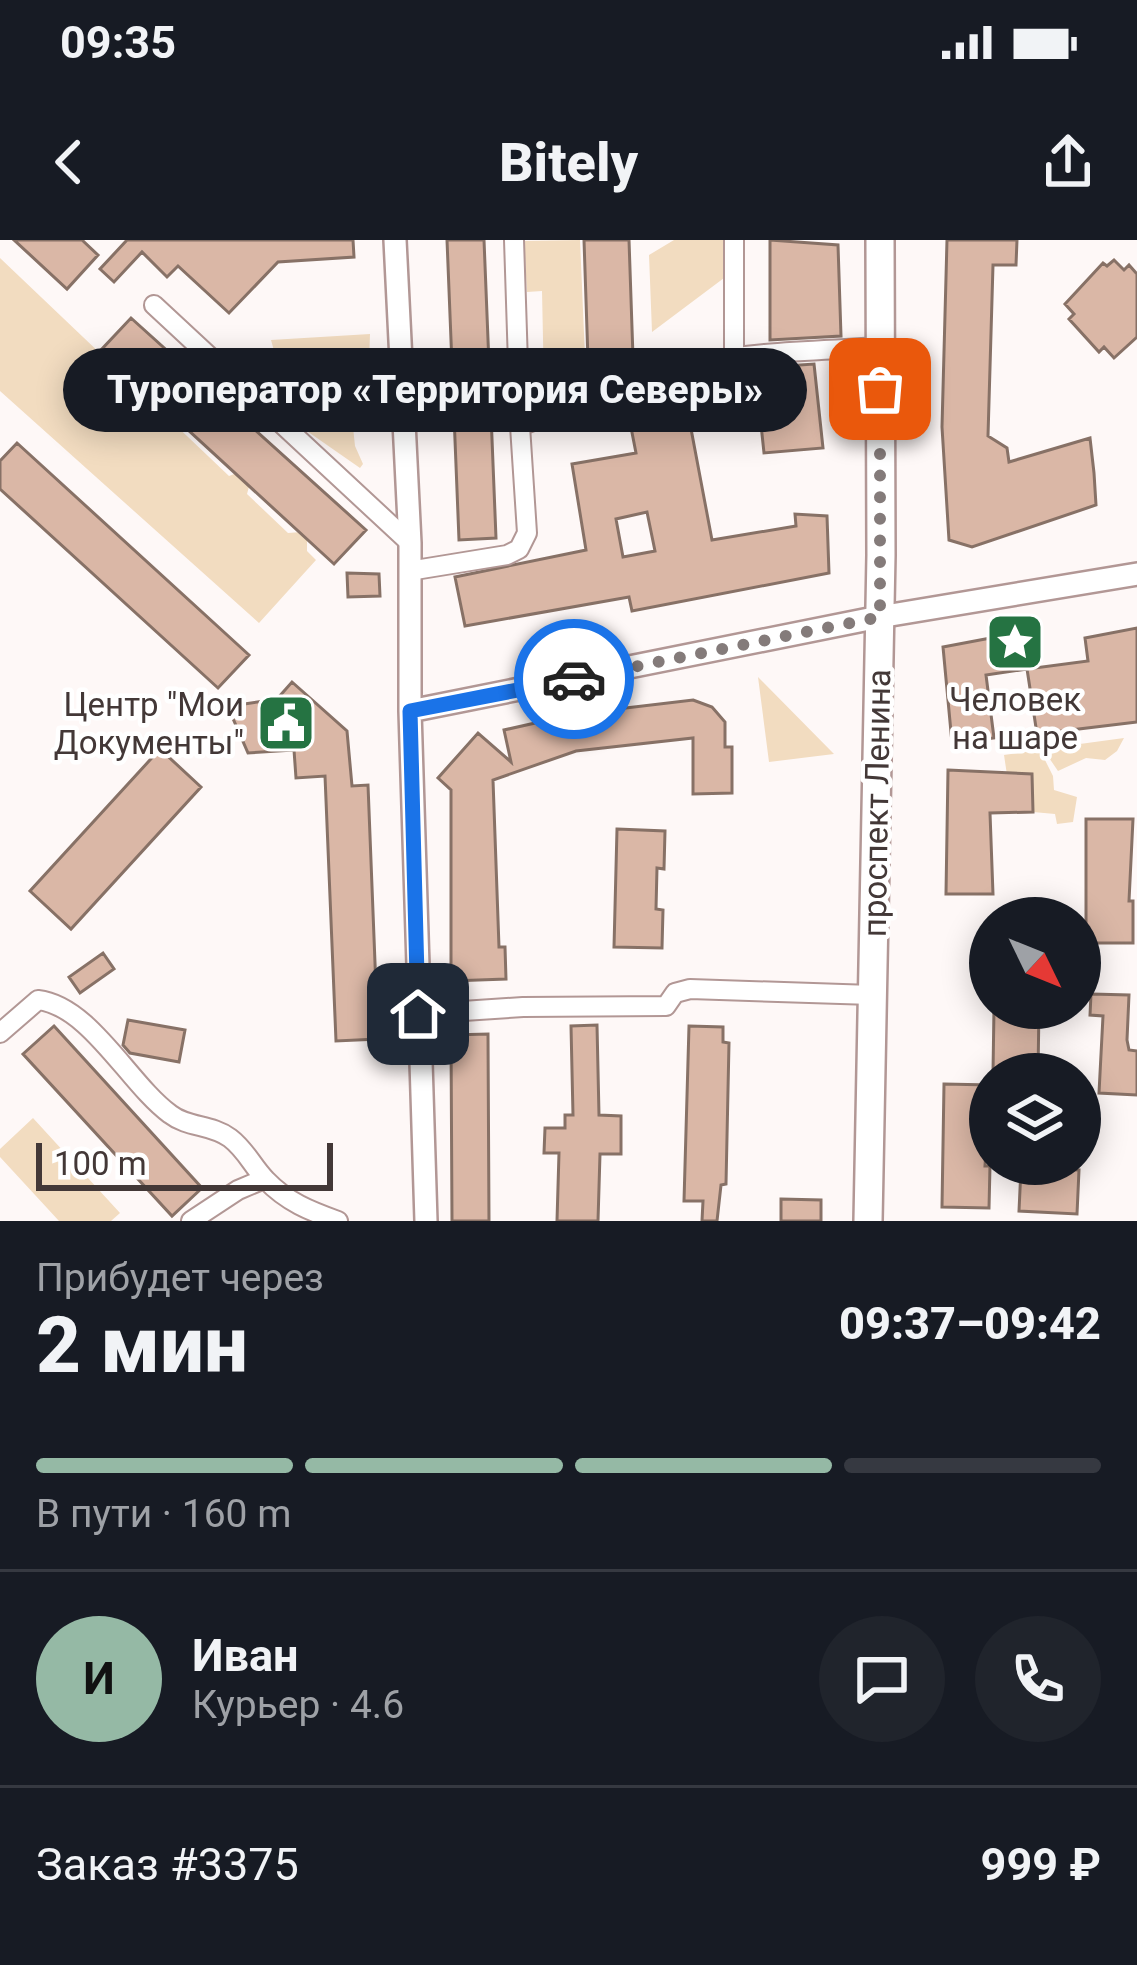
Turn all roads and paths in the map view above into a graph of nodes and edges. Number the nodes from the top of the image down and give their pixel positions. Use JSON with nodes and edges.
{"nodes":[{"id":1,"x":394,"y":240,"type":"edge"},
{"id":2,"x":514,"y":240,"type":"edge"},
{"id":3,"x":734,"y":240,"type":"edge"},
{"id":4,"x":880,"y":240,"type":"edge"},
{"id":5,"x":154,"y":305,"type":"dead end"},
{"id":6,"x":880,"y":347,"type":"junction"},
{"id":7,"x":734,"y":356,"type":"junction"},
{"id":8,"x":520,"y":426,"type":"junction"},
{"id":9,"x":410,"y":543,"type":"junction"},
{"id":10,"x":410,"y":571,"type":"junction"},
{"id":11,"x":1137,"y":574,"type":"edge"},
{"id":12,"x":880,"y":617,"type":"junction"},
{"id":13,"x":410,"y":711,"type":"junction"},
{"id":14,"x":872,"y":995,"type":"junction"},
{"id":15,"x":418,"y":1014,"type":"junction"},
{"id":16,"x":0,"y":1033,"type":"edge"},
{"id":17,"x":264,"y":1178,"type":"junction"},
{"id":18,"x":295,"y":1214,"type":"edge"},
{"id":19,"x":190,"y":1221,"type":"edge"},
{"id":20,"x":338,"y":1221,"type":"edge"},
{"id":21,"x":425,"y":1221,"type":"edge"},
{"id":22,"x":868,"y":1221,"type":"edge"}],
"edges":[{"from":1,"to":9,"type":"street"},
{"from":2,"to":8,"type":"street"},
{"from":3,"to":7,"type":"street"},
{"from":4,"to":6,"type":"main road","name":"проспект Ленина"},
{"from":5,"to":9,"type":"street"},
{"from":6,"to":7,"type":"street"},
{"from":6,"to":12,"type":"main road","name":"проспект Ленина"},
{"from":7,"to":8,"type":"street"},
{"from":8,"to":10,"type":"street"},
{"from":9,"to":10,"type":"street"},
{"from":10,"to":13,"type":"street"},
{"from":11,"to":12,"type":"street"},
{"from":12,"to":13,"type":"street"},
{"from":12,"to":14,"type":"main road","name":"проспект Ленина"},
{"from":13,"to":15,"type":"street"},
{"from":14,"to":15,"type":"street"},
{"from":14,"to":22,"type":"main road","name":"проспект Ленина"},
{"from":15,"to":21,"type":"street"},
{"from":16,"to":17,"type":"street"},
{"from":17,"to":18,"type":"street"},
{"from":17,"to":19,"type":"street"},
{"from":18,"to":20,"type":"street"}]}
